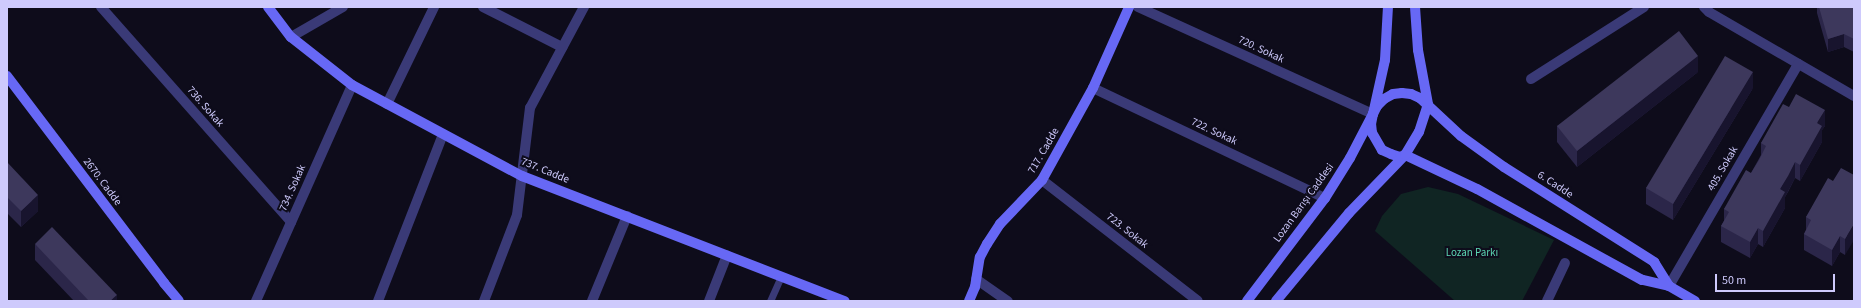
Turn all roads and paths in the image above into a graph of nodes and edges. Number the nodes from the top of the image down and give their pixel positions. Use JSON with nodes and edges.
{"nodes":[{"id":1,"x":101,"y":7,"type":"edge"},
{"id":2,"x":268,"y":7,"type":"edge"},
{"id":3,"x":343,"y":7,"type":"edge"},
{"id":4,"x":434,"y":7,"type":"edge"},
{"id":5,"x":484,"y":7,"type":"edge"},
{"id":6,"x":584,"y":7,"type":"edge"},
{"id":7,"x":1129,"y":7,"type":"edge"},
{"id":8,"x":1138,"y":7,"type":"edge"},
{"id":9,"x":1388,"y":7,"type":"edge"},
{"id":10,"x":1415,"y":7,"type":"edge"},
{"id":11,"x":1644,"y":7,"type":"edge"},
{"id":12,"x":1704,"y":7,"type":"edge"},
{"id":13,"x":292,"y":37,"type":"junction"},
{"id":14,"x":562,"y":47,"type":"junction"},
{"id":15,"x":1798,"y":64,"type":"junction"},
{"id":16,"x":7,"y":76,"type":"edge"},
{"id":17,"x":1531,"y":79,"type":"dead end"},
{"id":18,"x":352,"y":85,"type":"junction"},
{"id":19,"x":1093,"y":88,"type":"junction"},
{"id":20,"x":1854,"y":96,"type":"edge"},
{"id":21,"x":387,"y":104,"type":"junction"},
{"id":22,"x":1428,"y":104,"type":"junction"},
{"id":23,"x":1373,"y":114,"type":"junction"},
{"id":24,"x":443,"y":134,"type":"junction"},
{"id":25,"x":1405,"y":155,"type":"junction"},
{"id":26,"x":522,"y":176,"type":"junction"},
{"id":27,"x":1042,"y":180,"type":"junction"},
{"id":28,"x":1325,"y":198,"type":"junction"},
{"id":29,"x":627,"y":216,"type":"junction"},
{"id":30,"x":291,"y":222,"type":"junction"},
{"id":31,"x":727,"y":255,"type":"junction"},
{"id":32,"x":1565,"y":262,"type":"dead end"},
{"id":33,"x":781,"y":276,"type":"junction"},
{"id":34,"x":976,"y":279,"type":"junction"},
{"id":35,"x":1669,"y":286,"type":"junction"},
{"id":36,"x":970,"y":300,"type":"edge"},
{"id":37,"x":179,"y":301,"type":"edge"},
{"id":38,"x":256,"y":301,"type":"edge"},
{"id":39,"x":378,"y":301,"type":"edge"},
{"id":40,"x":484,"y":301,"type":"edge"},
{"id":41,"x":592,"y":301,"type":"edge"},
{"id":42,"x":709,"y":301,"type":"edge"},
{"id":43,"x":770,"y":301,"type":"edge"},
{"id":44,"x":845,"y":301,"type":"edge"},
{"id":45,"x":1008,"y":301,"type":"edge"},
{"id":46,"x":1198,"y":301,"type":"edge"},
{"id":47,"x":1247,"y":301,"type":"edge"},
{"id":48,"x":1276,"y":301,"type":"edge"},
{"id":49,"x":1547,"y":301,"type":"edge"},
{"id":50,"x":1695,"y":301,"type":"edge"}],
"edges":[{"from":1,"to":30,"type":"street","name":"736. Sokak"},
{"from":2,"to":13,"type":"main road","name":"737. Cadde"},
{"from":3,"to":13,"type":"street"},
{"from":4,"to":21,"type":"street"},
{"from":5,"to":14,"type":"street"},
{"from":6,"to":14,"type":"street"},
{"from":7,"to":19,"type":"main road","name":"717. Cadde"},
{"from":8,"to":23,"type":"street","name":"720. Sokak"},
{"from":9,"to":23,"type":"main road","name":"Lozan Barışı Caddesi"},
{"from":10,"to":22,"type":"main road"},
{"from":11,"to":17,"type":"street"},
{"from":12,"to":15,"type":"street"},
{"from":13,"to":18,"type":"main road","name":"737. Cadde"},
{"from":14,"to":26,"type":"street"},
{"from":15,"to":20,"type":"street"},
{"from":15,"to":35,"type":"street","name":"405. Sokak"},
{"from":16,"to":37,"type":"main road","name":"2670. Cadde"},
{"from":18,"to":21,"type":"main road","name":"737. Cadde"},
{"from":18,"to":30,"type":"street","name":"734. Sokak"},
{"from":19,"to":27,"type":"main road","name":"717. Cadde"},
{"from":19,"to":28,"type":"street","name":"722. Sokak"},
{"from":21,"to":24,"type":"main road","name":"737. Cadde"},
{"from":22,"to":23,"type":"main road","name":"Lozan Barışı Caddesi"},
{"from":22,"to":25,"type":"main road"},
{"from":22,"to":35,"type":"main road","name":"6. Cadde"},
{"from":23,"to":25,"type":"main road","name":"Lozan Barışı Caddesi"},
{"from":23,"to":28,"type":"main road","name":"Lozan Barışı Caddesi"},
{"from":24,"to":26,"type":"main road","name":"737. Cadde"},
{"from":24,"to":39,"type":"street"},
{"from":25,"to":35,"type":"main road","name":"6. Cadde"},
{"from":25,"to":48,"type":"main road"},
{"from":26,"to":29,"type":"main road","name":"737. Cadde"},
{"from":26,"to":40,"type":"street"},
{"from":27,"to":34,"type":"main road","name":"717. Cadde"},
{"from":27,"to":46,"type":"street","name":"723. Sokak"},
{"from":28,"to":47,"type":"main road","name":"Lozan Barışı Caddesi"},
{"from":29,"to":31,"type":"main road","name":"737. Cadde"},
{"from":29,"to":41,"type":"street"},
{"from":30,"to":38,"type":"street","name":"734. Sokak"},
{"from":31,"to":33,"type":"main road","name":"737. Cadde"},
{"from":31,"to":42,"type":"street"},
{"from":32,"to":49,"type":"street"},
{"from":33,"to":43,"type":"lane"},
{"from":33,"to":44,"type":"main road","name":"737. Cadde"},
{"from":34,"to":36,"type":"main road","name":"717. Cadde"},
{"from":34,"to":45,"type":"street"},
{"from":35,"to":50,"type":"main road","name":"6. Cadde"}]}
